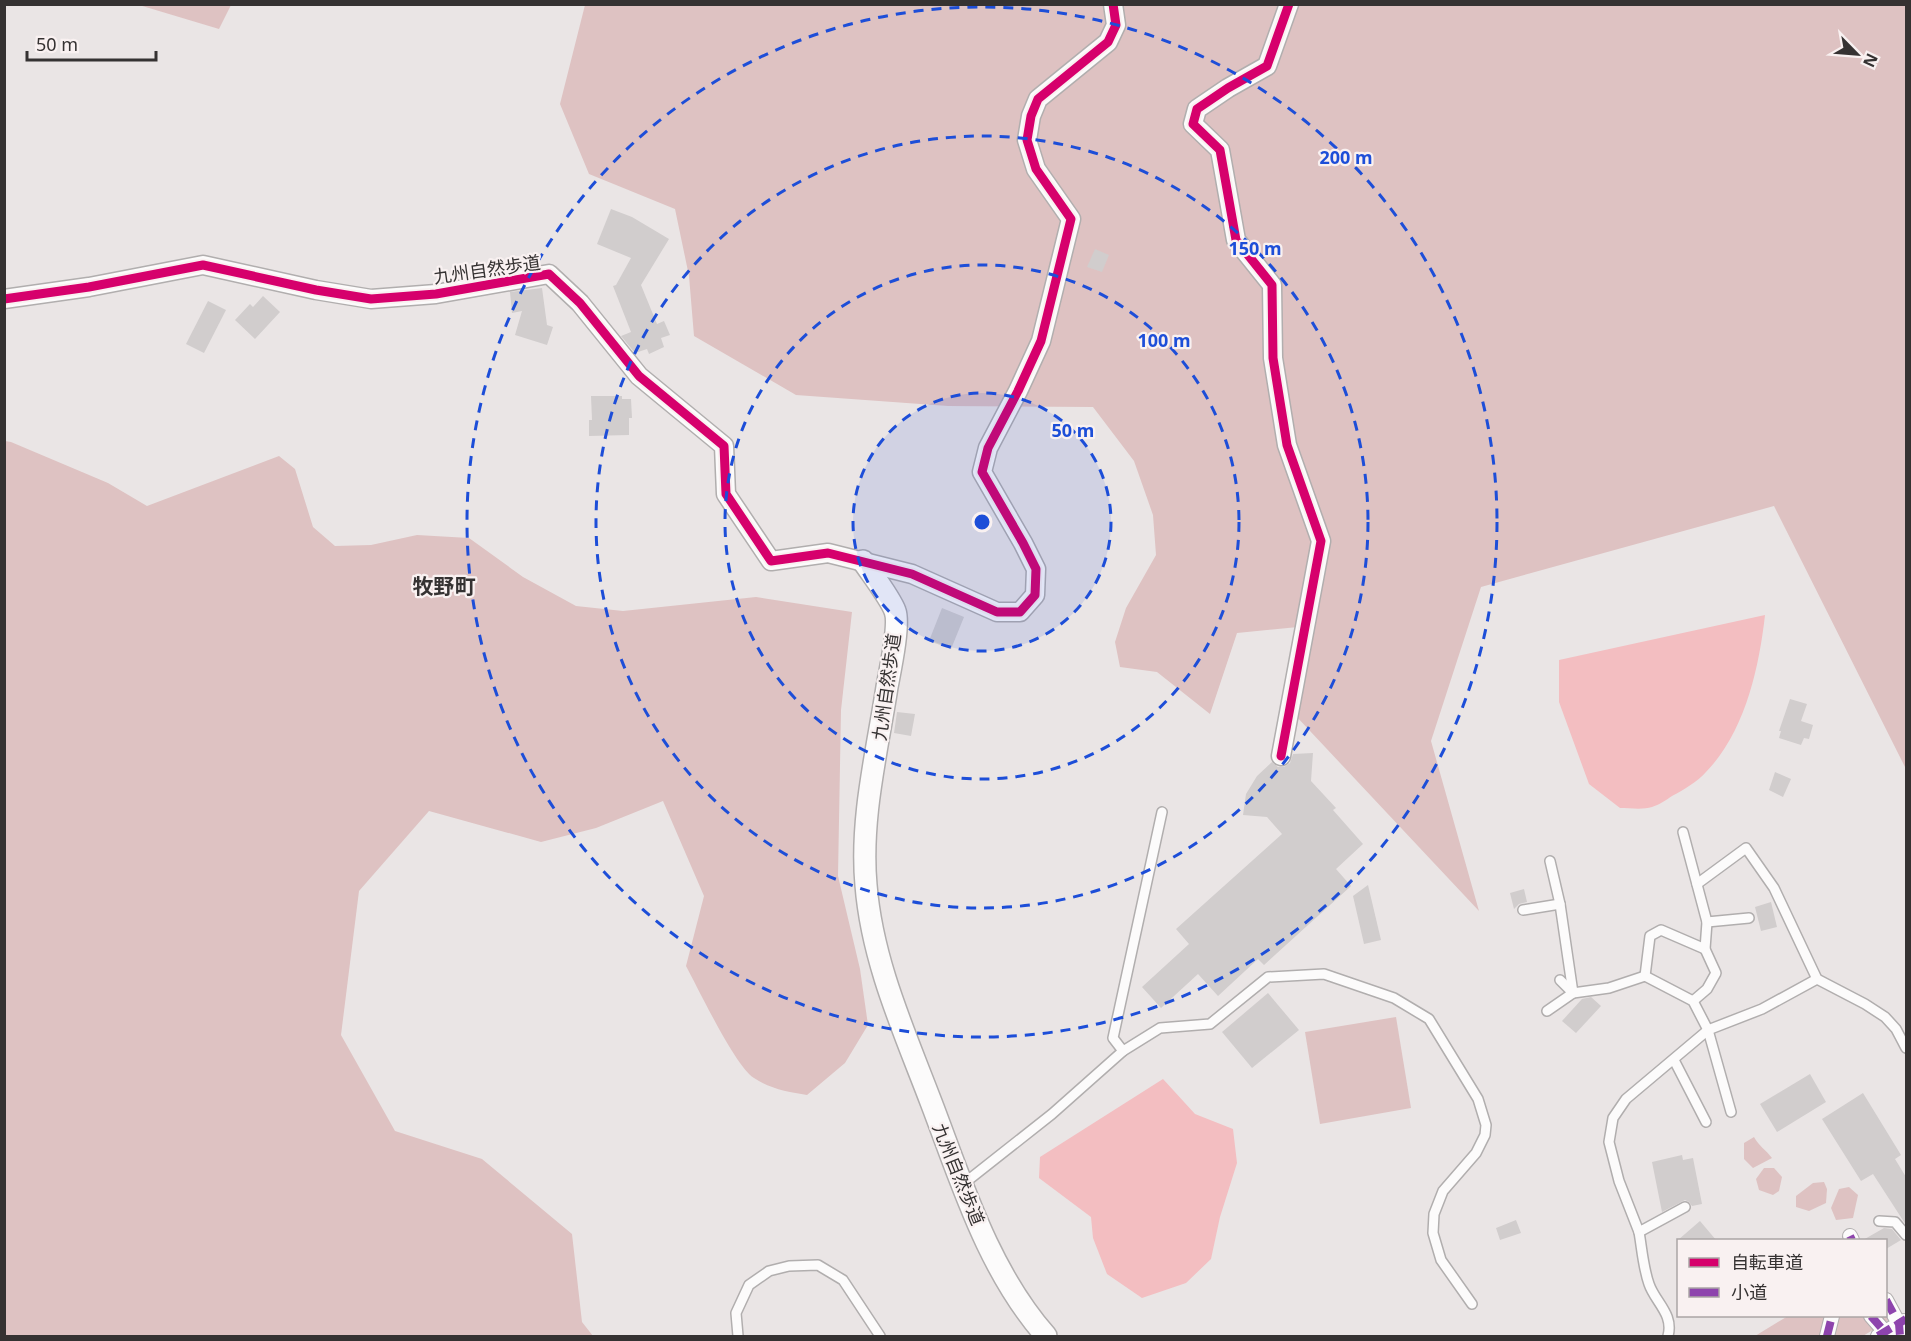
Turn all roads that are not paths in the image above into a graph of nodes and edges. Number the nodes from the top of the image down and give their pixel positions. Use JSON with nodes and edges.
{"nodes":[{"id":1,"x":1113,"y":4,"type":"edge"},
{"id":2,"x":1289,"y":4,"type":"edge"},
{"id":3,"x":4,"y":299,"type":"edge"},
{"id":4,"x":863,"y":561,"type":"junction"},
{"id":5,"x":1281,"y":756,"type":"dead end"},
{"id":6,"x":1162,"y":812,"type":"dead end"},
{"id":7,"x":1683,"y":832,"type":"dead end"},
{"id":8,"x":1550,"y":861,"type":"dead end"},
{"id":9,"x":1697,"y":884,"type":"junction"},
{"id":10,"x":1560,"y":904,"type":"junction"},
{"id":11,"x":1524,"y":910,"type":"dead end"},
{"id":12,"x":1749,"y":918,"type":"dead end"},
{"id":13,"x":1707,"y":922,"type":"junction"},
{"id":14,"x":1705,"y":949,"type":"junction"},
{"id":15,"x":1645,"y":976,"type":"junction"},
{"id":16,"x":1817,"y":979,"type":"junction"},
{"id":17,"x":1560,"y":980,"type":"dead end"},
{"id":18,"x":1574,"y":993,"type":"junction"},
{"id":19,"x":1693,"y":1001,"type":"junction"},
{"id":20,"x":1547,"y":1011,"type":"dead end"},
{"id":21,"x":1708,"y":1030,"type":"junction"},
{"id":22,"x":1906,"y":1048,"type":"edge"},
{"id":23,"x":1123,"y":1052,"type":"junction"},
{"id":24,"x":1674,"y":1060,"type":"junction"},
{"id":25,"x":1731,"y":1113,"type":"dead end"},
{"id":26,"x":1706,"y":1122,"type":"dead end"},
{"id":27,"x":962,"y":1185,"type":"junction"},
{"id":28,"x":1685,"y":1207,"type":"dead end"},
{"id":29,"x":1879,"y":1221,"type":"dead end"},
{"id":30,"x":1639,"y":1232,"type":"junction"},
{"id":31,"x":1906,"y":1235,"type":"edge"},
{"id":32,"x":1887,"y":1302,"type":"edge"},
{"id":33,"x":1472,"y":1304,"type":"dead end"},
{"id":34,"x":1832,"y":1317,"type":"edge"},
{"id":35,"x":1872,"y":1317,"type":"edge"},
{"id":36,"x":1902,"y":1327,"type":"edge"},
{"id":37,"x":1881,"y":1334,"type":"edge"},
{"id":38,"x":738,"y":1336,"type":"edge"},
{"id":39,"x":880,"y":1336,"type":"edge"},
{"id":40,"x":1046,"y":1336,"type":"edge"},
{"id":41,"x":1668,"y":1336,"type":"edge"},
{"id":42,"x":1827,"y":1336,"type":"edge"}],
"edges":[{"from":1,"to":4,"type":"street"},
{"from":2,"to":5,"type":"street"},
{"from":3,"to":4,"type":"street","name":"九州自然歩道"},
{"from":4,"to":27,"type":"street","name":"九州自然歩道"},
{"from":6,"to":23,"type":"lane"},
{"from":7,"to":9,"type":"lane"},
{"from":8,"to":10,"type":"lane"},
{"from":9,"to":13,"type":"lane"},
{"from":9,"to":16,"type":"lane"},
{"from":10,"to":11,"type":"lane"},
{"from":10,"to":18,"type":"lane"},
{"from":12,"to":13,"type":"lane"},
{"from":13,"to":14,"type":"lane"},
{"from":14,"to":15,"type":"lane"},
{"from":14,"to":19,"type":"lane"},
{"from":15,"to":18,"type":"lane"},
{"from":15,"to":19,"type":"lane"},
{"from":16,"to":21,"type":"lane"},
{"from":16,"to":22,"type":"lane"},
{"from":17,"to":18,"type":"lane"},
{"from":18,"to":20,"type":"lane"},
{"from":19,"to":21,"type":"lane"},
{"from":21,"to":24,"type":"lane"},
{"from":21,"to":25,"type":"lane"},
{"from":23,"to":27,"type":"lane"},
{"from":23,"to":33,"type":"lane"},
{"from":24,"to":26,"type":"lane"},
{"from":24,"to":30,"type":"lane"},
{"from":27,"to":40,"type":"street","name":"九州自然歩道"},
{"from":28,"to":30,"type":"lane"},
{"from":29,"to":31,"type":"lane"},
{"from":30,"to":41,"type":"lane"},
{"from":32,"to":36,"type":"street"},
{"from":34,"to":42,"type":"street"},
{"from":35,"to":37,"type":"street"},
{"from":36,"to":37,"type":"street"},
{"from":38,"to":39,"type":"lane"}]}
